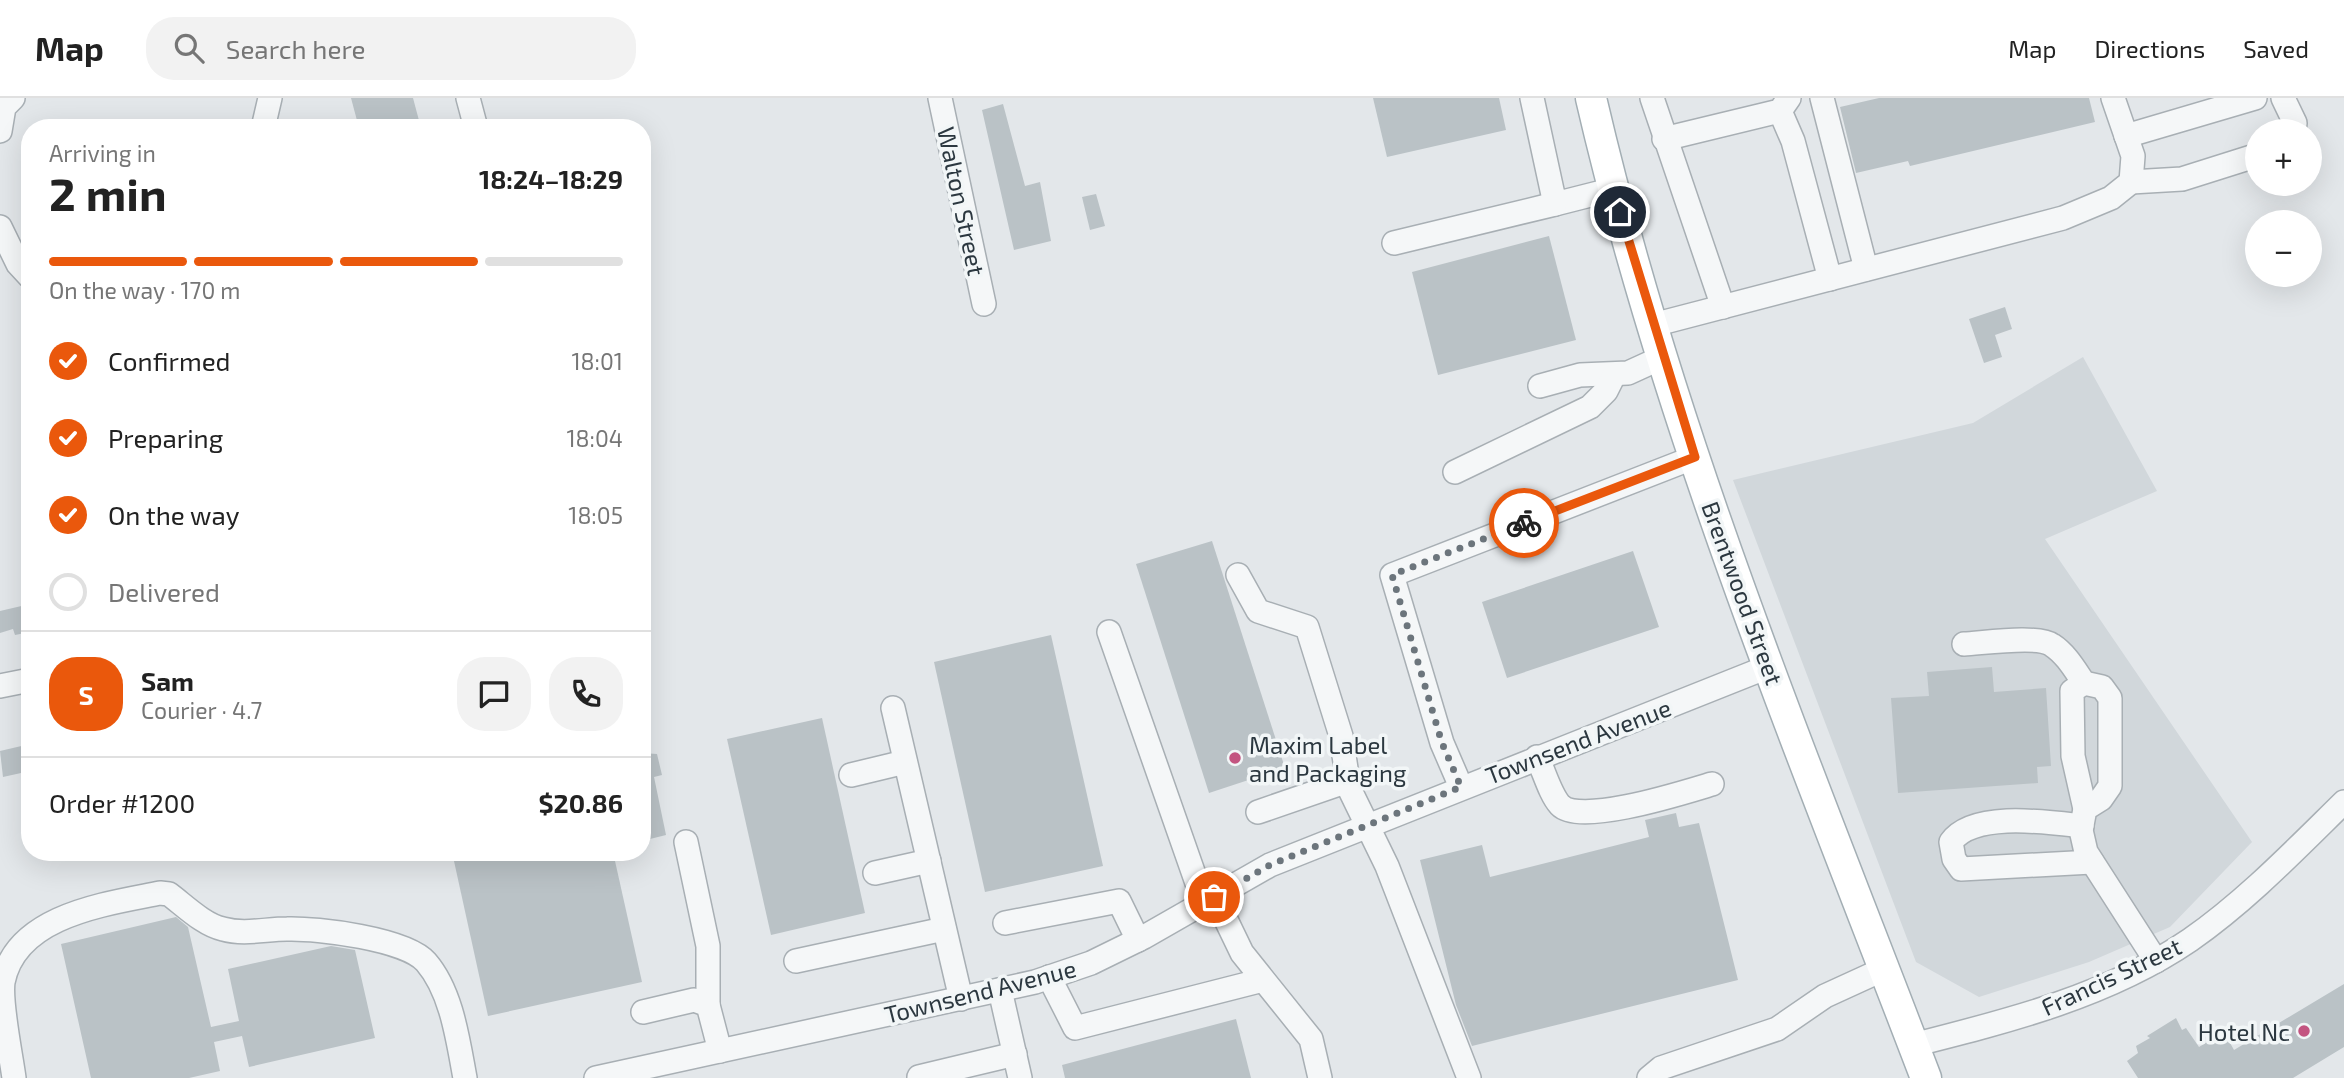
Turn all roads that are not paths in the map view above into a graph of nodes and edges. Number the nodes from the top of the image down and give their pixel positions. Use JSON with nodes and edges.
{"nodes":[{"id":1,"x":13,"y":98,"type":"edge"},
{"id":2,"x":270,"y":98,"type":"edge"},
{"id":3,"x":468,"y":98,"type":"edge"},
{"id":4,"x":940,"y":98,"type":"edge"},
{"id":5,"x":1532,"y":98,"type":"edge"},
{"id":6,"x":1591,"y":98,"type":"edge"},
{"id":7,"x":1651,"y":98,"type":"edge"},
{"id":8,"x":1822,"y":98,"type":"edge"},
{"id":9,"x":2113,"y":98,"type":"edge"},
{"id":10,"x":2255,"y":98,"type":"edge"},
{"id":11,"x":2283,"y":98,"type":"edge"},
{"id":12,"x":1784,"y":105,"type":"edge"},
{"id":13,"x":265,"y":119,"type":"edge"},
{"id":14,"x":474,"y":119,"type":"edge"},
{"id":15,"x":2294,"y":119,"type":"edge"},
{"id":16,"x":0,"y":131,"type":"edge"},
{"id":17,"x":2126,"y":136,"type":"junction"},
{"id":18,"x":1664,"y":139,"type":"junction"},
{"id":19,"x":2245,"y":159,"type":"edge"},
{"id":20,"x":2131,"y":182,"type":"junction"},
{"id":21,"x":1614,"y":189,"type":"junction"},
{"id":22,"x":1555,"y":204,"type":"junction"},
{"id":23,"x":0,"y":227,"type":"edge"},
{"id":24,"x":1394,"y":243,"type":"dead end"},
{"id":25,"x":21,"y":266,"type":"edge"},
{"id":26,"x":1866,"y":269,"type":"junction"},
{"id":27,"x":1830,"y":279,"type":"junction"},
{"id":28,"x":984,"y":304,"type":"dead end"},
{"id":29,"x":1723,"y":307,"type":"junction"},
{"id":30,"x":1653,"y":325,"type":"junction"},
{"id":31,"x":1663,"y":358,"type":"junction"},
{"id":32,"x":1614,"y":375,"type":"junction"},
{"id":33,"x":1540,"y":386,"type":"dead end"},
{"id":34,"x":1695,"y":457,"type":"junction"},
{"id":35,"x":1455,"y":472,"type":"dead end"},
{"id":36,"x":1238,"y":575,"type":"dead end"},
{"id":37,"x":1110,"y":632,"type":"dead end"},
{"id":38,"x":1964,"y":644,"type":"dead end"},
{"id":39,"x":1770,"y":666,"type":"junction"},
{"id":40,"x":21,"y":682,"type":"edge"},
{"id":41,"x":2084,"y":683,"type":"junction"},
{"id":42,"x":0,"y":686,"type":"edge"},
{"id":43,"x":893,"y":708,"type":"dead end"},
{"id":44,"x":1537,"y":757,"type":"junction"},
{"id":45,"x":905,"y":762,"type":"junction"},
{"id":46,"x":851,"y":775,"type":"dead end"},
{"id":47,"x":1348,"y":780,"type":"junction"},
{"id":48,"x":1712,"y":784,"type":"dead end"},
{"id":49,"x":1461,"y":787,"type":"junction"},
{"id":50,"x":2344,"y":802,"type":"edge"},
{"id":51,"x":1258,"y":813,"type":"dead end"},
{"id":52,"x":2083,"y":817,"type":"junction"},
{"id":53,"x":1367,"y":824,"type":"junction"},
{"id":54,"x":686,"y":842,"type":"dead end"},
{"id":55,"x":929,"y":861,"type":"junction"},
{"id":56,"x":2092,"y":862,"type":"junction"},
{"id":57,"x":875,"y":873,"type":"dead end"},
{"id":58,"x":1209,"y":900,"type":"junction"},
{"id":59,"x":1005,"y":923,"type":"dead end"},
{"id":60,"x":944,"y":929,"type":"junction"},
{"id":61,"x":1139,"y":940,"type":"junction"},
{"id":62,"x":796,"y":961,"type":"dead end"},
{"id":63,"x":2156,"y":961,"type":"junction"},
{"id":64,"x":1884,"y":969,"type":"junction"},
{"id":65,"x":1048,"y":977,"type":"junction"},
{"id":66,"x":1263,"y":980,"type":"junction"},
{"id":67,"x":1000,"y":990,"type":"junction"},
{"id":68,"x":961,"y":999,"type":"junction"},
{"id":69,"x":708,"y":1005,"type":"junction"},
{"id":70,"x":643,"y":1012,"type":"dead end"},
{"id":71,"x":1913,"y":1045,"type":"junction"},
{"id":72,"x":720,"y":1051,"type":"junction"},
{"id":73,"x":1015,"y":1054,"type":"junction"},
{"id":74,"x":919,"y":1077,"type":"edge"},
{"id":75,"x":14,"y":1078,"type":"edge"},
{"id":76,"x":465,"y":1078,"type":"edge"},
{"id":77,"x":596,"y":1078,"type":"edge"},
{"id":78,"x":1020,"y":1078,"type":"edge"},
{"id":79,"x":1320,"y":1078,"type":"edge"},
{"id":80,"x":1469,"y":1078,"type":"edge"},
{"id":81,"x":1649,"y":1078,"type":"edge"},
{"id":82,"x":1926,"y":1078,"type":"edge"}],
"edges":[{"from":1,"to":16,"type":"street"},
{"from":2,"to":13,"type":"street"},
{"from":3,"to":14,"type":"street"},
{"from":4,"to":28,"type":"street","name":"Walton Street"},
{"from":5,"to":22,"type":"street"},
{"from":6,"to":21,"type":"main road","name":"Brentwood Street"},
{"from":7,"to":18,"type":"street"},
{"from":8,"to":26,"type":"street"},
{"from":9,"to":17,"type":"street"},
{"from":10,"to":17,"type":"street"},
{"from":11,"to":15,"type":"street"},
{"from":12,"to":18,"type":"street"},
{"from":12,"to":27,"type":"street"},
{"from":17,"to":20,"type":"street"},
{"from":18,"to":29,"type":"street"},
{"from":19,"to":20,"type":"street"},
{"from":20,"to":26,"type":"street"},
{"from":21,"to":22,"type":"street"},
{"from":21,"to":30,"type":"main road","name":"Brentwood Street"},
{"from":22,"to":24,"type":"street"},
{"from":23,"to":25,"type":"street"},
{"from":26,"to":27,"type":"street"},
{"from":27,"to":29,"type":"street"},
{"from":29,"to":30,"type":"street"},
{"from":30,"to":31,"type":"main road","name":"Brentwood Street"},
{"from":31,"to":32,"type":"street"},
{"from":31,"to":34,"type":"main road","name":"Brentwood Street"},
{"from":32,"to":33,"type":"street"},
{"from":32,"to":35,"type":"street"},
{"from":34,"to":39,"type":"main road","name":"Brentwood Street"},
{"from":34,"to":49,"type":"street"},
{"from":36,"to":47,"type":"street"},
{"from":37,"to":58,"type":"street"},
{"from":38,"to":41,"type":"street"},
{"from":39,"to":44,"type":"street","name":"Townsend Avenue"},
{"from":39,"to":64,"type":"main road","name":"Brentwood Street"},
{"from":40,"to":42,"type":"street"},
{"from":41,"to":52,"type":"street"},
{"from":41,"to":52,"type":"street"},
{"from":43,"to":45,"type":"street"},
{"from":44,"to":48,"type":"street"},
{"from":44,"to":49,"type":"street","name":"Townsend Avenue"},
{"from":45,"to":46,"type":"street"},
{"from":45,"to":55,"type":"street"},
{"from":47,"to":51,"type":"street"},
{"from":47,"to":53,"type":"street"},
{"from":49,"to":53,"type":"street","name":"Townsend Avenue"},
{"from":50,"to":63,"type":"street","name":"Francis Street"},
{"from":52,"to":56,"type":"street"},
{"from":52,"to":56,"type":"street"},
{"from":53,"to":58,"type":"street","name":"Townsend Avenue"},
{"from":53,"to":80,"type":"street"},
{"from":54,"to":69,"type":"street"},
{"from":55,"to":57,"type":"street"},
{"from":55,"to":60,"type":"street"},
{"from":56,"to":63,"type":"street"},
{"from":58,"to":61,"type":"street","name":"Townsend Avenue"},
{"from":58,"to":66,"type":"street"},
{"from":59,"to":61,"type":"street"},
{"from":60,"to":62,"type":"street"},
{"from":60,"to":68,"type":"street"},
{"from":61,"to":65,"type":"street","name":"Townsend Avenue"},
{"from":63,"to":71,"type":"street","name":"Francis Street"},
{"from":64,"to":71,"type":"main road","name":"Brentwood Street"},
{"from":64,"to":81,"type":"street"},
{"from":65,"to":66,"type":"street"},
{"from":65,"to":67,"type":"street","name":"Townsend Avenue"},
{"from":66,"to":79,"type":"street"},
{"from":67,"to":68,"type":"street","name":"Townsend Avenue"},
{"from":67,"to":73,"type":"street"},
{"from":68,"to":72,"type":"street","name":"Townsend Avenue"},
{"from":69,"to":70,"type":"street"},
{"from":69,"to":72,"type":"street"},
{"from":71,"to":82,"type":"main road","name":"Brentwood Street"},
{"from":72,"to":77,"type":"street","name":"Townsend Avenue"},
{"from":73,"to":74,"type":"street"},
{"from":73,"to":78,"type":"street"},
{"from":75,"to":76,"type":"street"}]}
